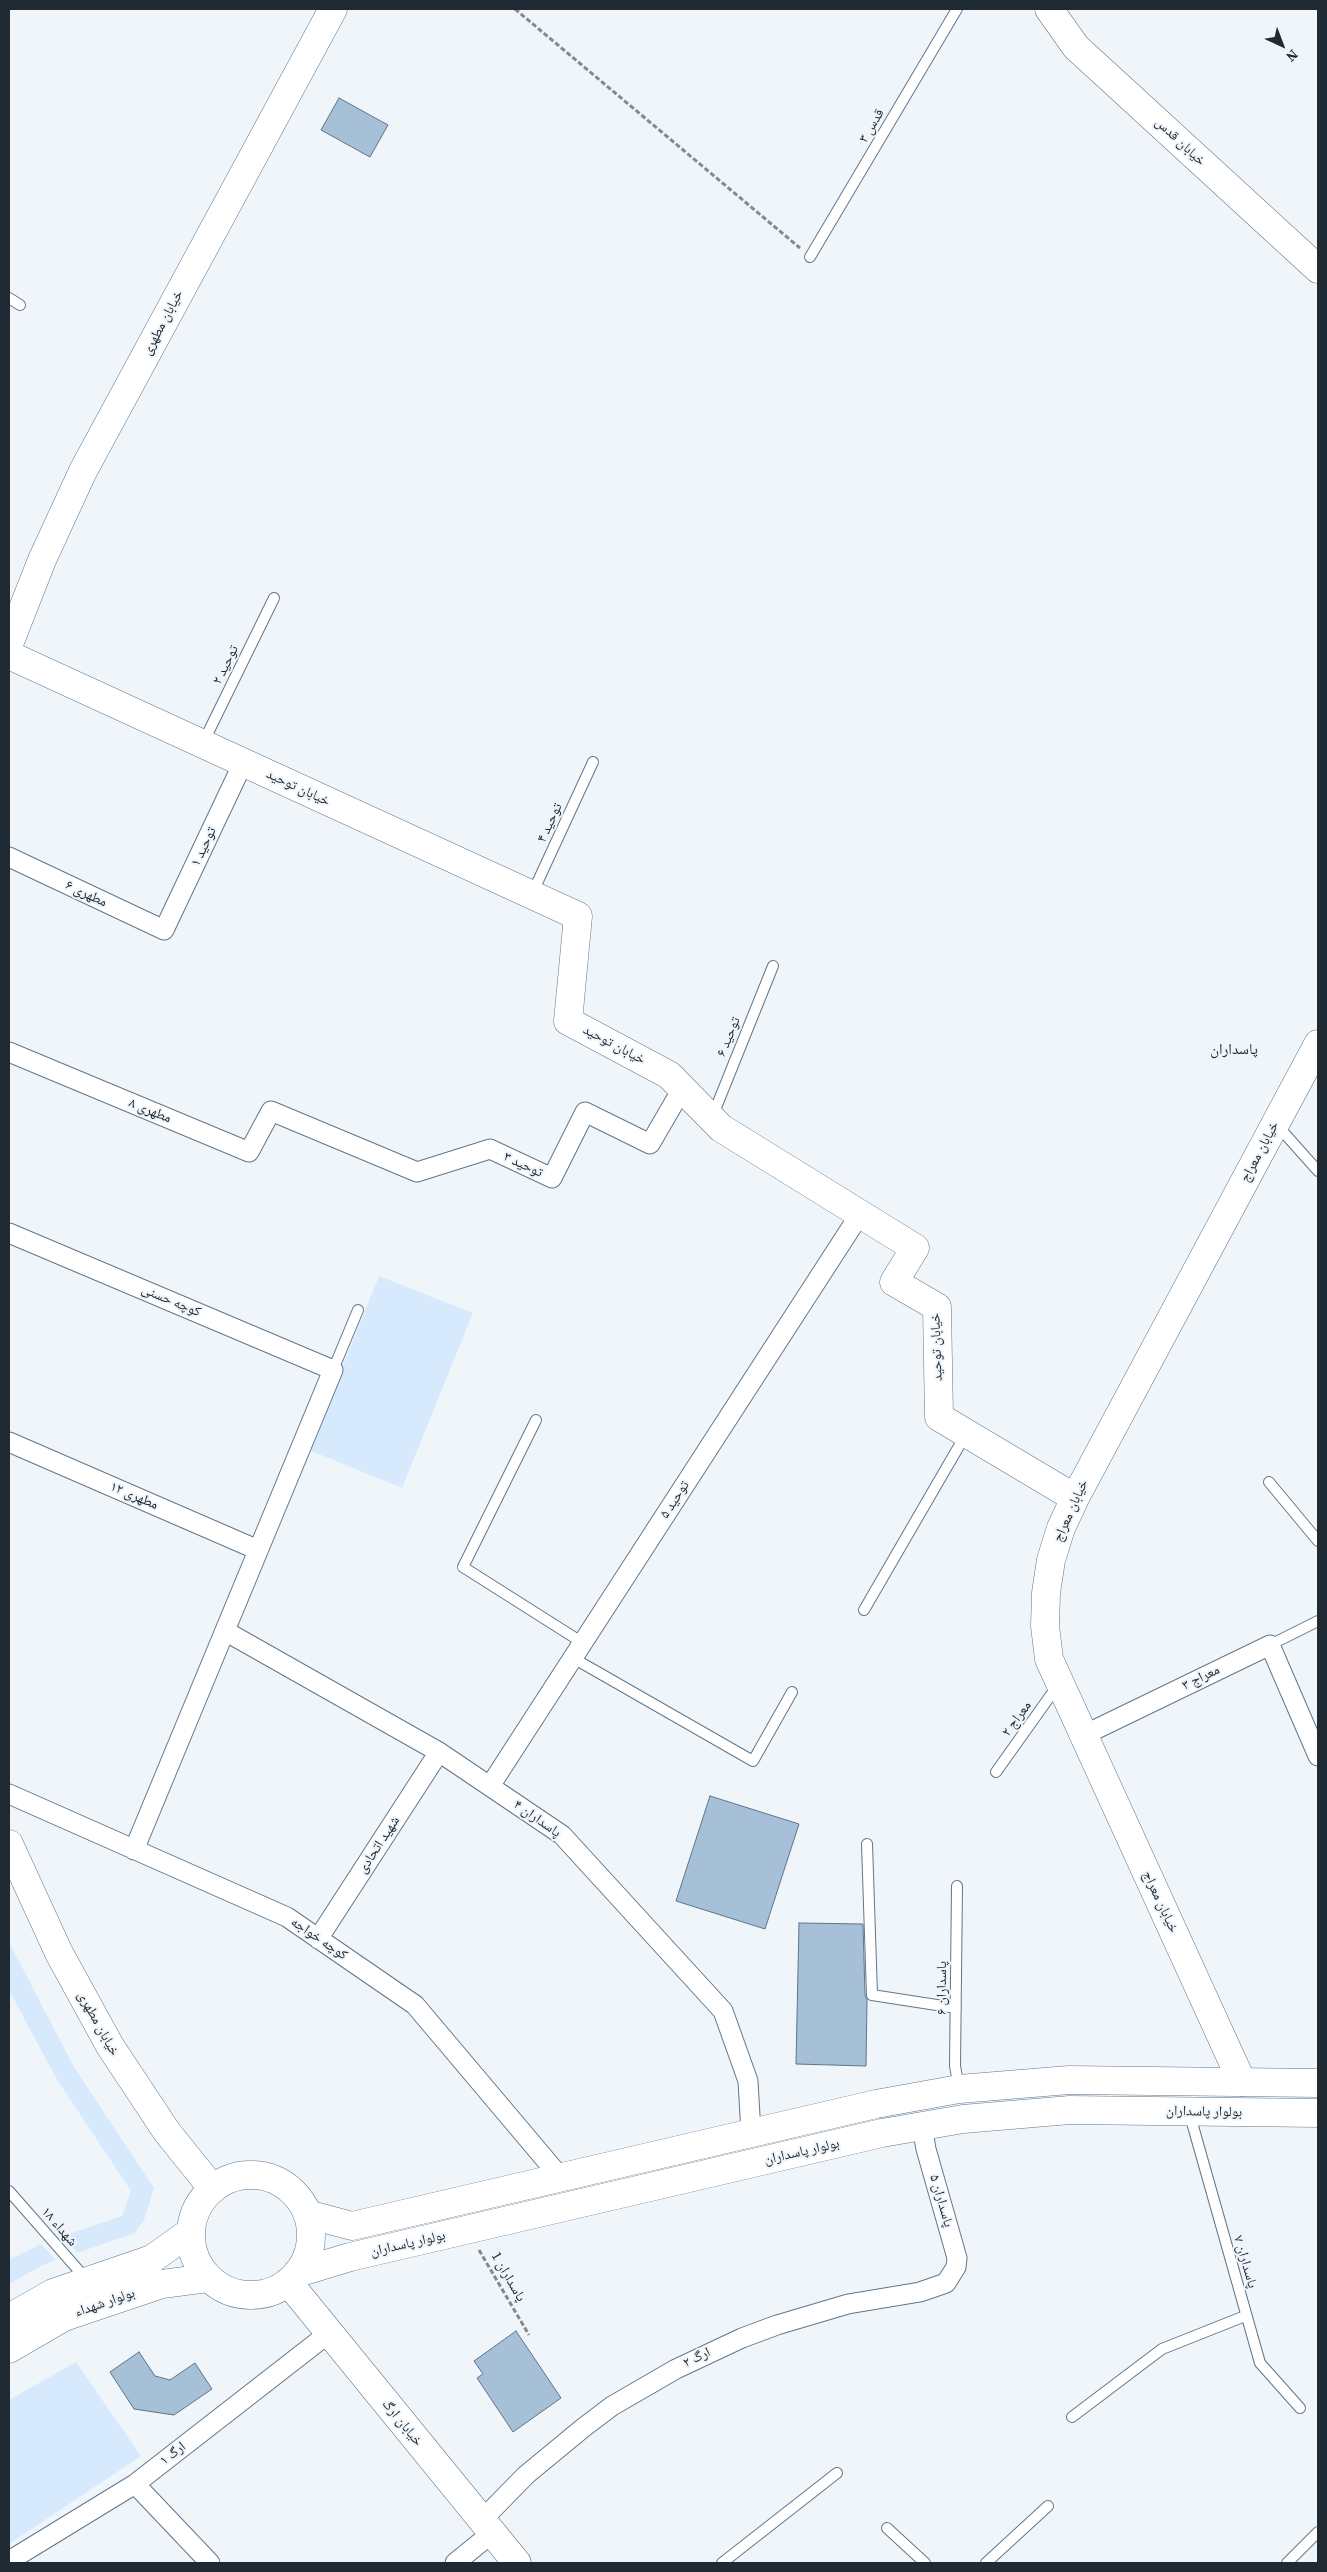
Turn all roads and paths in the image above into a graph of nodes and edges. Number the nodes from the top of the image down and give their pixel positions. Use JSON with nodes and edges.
{"nodes":[{"id":1,"x":333,"y":9,"type":"edge"},
{"id":2,"x":515,"y":9,"type":"edge"},
{"id":3,"x":957,"y":9,"type":"edge"},
{"id":4,"x":1049,"y":9,"type":"edge"},
{"id":5,"x":810,"y":257,"type":"joint"},
{"id":6,"x":1318,"y":270,"type":"edge"},
{"id":7,"x":9,"y":298,"type":"edge"},
{"id":8,"x":20,"y":305,"type":"dead end"},
{"id":9,"x":274,"y":598,"type":"dead end"},
{"id":10,"x":9,"y":644,"type":"edge"},
{"id":11,"x":9,"y":655,"type":"edge"},
{"id":12,"x":202,"y":744,"type":"junction"},
{"id":13,"x":593,"y":762,"type":"dead end"},
{"id":14,"x":244,"y":763,"type":"junction"},
{"id":15,"x":9,"y":857,"type":"edge"},
{"id":16,"x":532,"y":895,"type":"junction"},
{"id":17,"x":164,"y":930,"type":"joint"},
{"id":18,"x":773,"y":966,"type":"dead end"},
{"id":19,"x":1318,"y":1044,"type":"edge"},
{"id":20,"x":9,"y":1052,"type":"edge"},
{"id":21,"x":682,"y":1088,"type":"junction"},
{"id":22,"x":271,"y":1111,"type":"joint"},
{"id":23,"x":711,"y":1119,"type":"junction"},
{"id":24,"x":1276,"y":1123,"type":"junction"},
{"id":25,"x":1318,"y":1171,"type":"edge"},
{"id":26,"x":860,"y":1214,"type":"junction"},
{"id":27,"x":9,"y":1233,"type":"edge"},
{"id":28,"x":358,"y":1310,"type":"dead end"},
{"id":29,"x":333,"y":1370,"type":"junction"},
{"id":30,"x":536,"y":1420,"type":"dead end"},
{"id":31,"x":966,"y":1434,"type":"junction"},
{"id":32,"x":9,"y":1442,"type":"edge"},
{"id":33,"x":1269,"y":1482,"type":"dead end"},
{"id":34,"x":1074,"y":1498,"type":"junction"},
{"id":35,"x":1318,"y":1541,"type":"edge"},
{"id":36,"x":258,"y":1550,"type":"junction"},
{"id":37,"x":864,"y":1610,"type":"dead end"},
{"id":38,"x":1318,"y":1621,"type":"edge"},
{"id":39,"x":225,"y":1631,"type":"junction"},
{"id":40,"x":1270,"y":1645,"type":"junction"},
{"id":41,"x":578,"y":1650,"type":"junction"},
{"id":42,"x":1060,"y":1682,"type":"junction"},
{"id":43,"x":792,"y":1692,"type":"dead end"},
{"id":44,"x":1084,"y":1735,"type":"junction"},
{"id":45,"x":440,"y":1752,"type":"junction"},
{"id":46,"x":1318,"y":1756,"type":"edge"},
{"id":47,"x":996,"y":1772,"type":"dead end"},
{"id":48,"x":490,"y":1786,"type":"junction"},
{"id":49,"x":9,"y":1794,"type":"edge"},
{"id":50,"x":9,"y":1844,"type":"edge"},
{"id":51,"x":867,"y":1844,"type":"dead end"},
{"id":52,"x":134,"y":1850,"type":"junction"},
{"id":53,"x":957,"y":1886,"type":"dead end"},
{"id":54,"x":318,"y":1939,"type":"junction"},
{"id":55,"x":956,"y":2008,"type":"junction"},
{"id":56,"x":1242,"y":2082,"type":"junction"},
{"id":57,"x":1318,"y":2083,"type":"edge"},
{"id":58,"x":959,"y":2089,"type":"junction"},
{"id":59,"x":1189,"y":2111,"type":"junction"},
{"id":60,"x":1318,"y":2113,"type":"edge"},
{"id":61,"x":922,"y":2126,"type":"junction"},
{"id":62,"x":751,"y":2134,"type":"junction"},
{"id":63,"x":561,"y":2178,"type":"junction"},
{"id":64,"x":213,"y":2189,"type":"junction"},
{"id":65,"x":9,"y":2191,"type":"edge"},
{"id":66,"x":307,"y":2214,"type":"junction"},
{"id":67,"x":467,"y":2230,"type":"junction"},
{"id":68,"x":190,"y":2232,"type":"junction"},
{"id":69,"x":952,"y":2276,"type":"joint"},
{"id":70,"x":208,"y":2278,"type":"junction"},
{"id":71,"x":293,"y":2278,"type":"junction"},
{"id":72,"x":88,"y":2281,"type":"junction"},
{"id":73,"x":1245,"y":2316,"type":"junction"},
{"id":74,"x":9,"y":2318,"type":"edge"},
{"id":75,"x":329,"y":2333,"type":"junction"},
{"id":76,"x":528,"y":2335,"type":"dead end"},
{"id":77,"x":9,"y":2348,"type":"edge"},
{"id":78,"x":1300,"y":2408,"type":"dead end"},
{"id":79,"x":1072,"y":2417,"type":"dead end"},
{"id":80,"x":837,"y":2473,"type":"dead end"},
{"id":81,"x":135,"y":2484,"type":"junction"},
{"id":82,"x":1048,"y":2506,"type":"dead end"},
{"id":83,"x":487,"y":2526,"type":"junction"},
{"id":84,"x":887,"y":2528,"type":"dead end"},
{"id":85,"x":1318,"y":2532,"type":"edge"},
{"id":86,"x":9,"y":2561,"type":"edge"},
{"id":87,"x":210,"y":2563,"type":"edge"},
{"id":88,"x":455,"y":2563,"type":"edge"},
{"id":89,"x":517,"y":2563,"type":"edge"},
{"id":90,"x":722,"y":2563,"type":"edge"},
{"id":91,"x":925,"y":2563,"type":"edge"},
{"id":92,"x":986,"y":2563,"type":"edge"},
{"id":93,"x":1287,"y":2563,"type":"edge"}],
"edges":[{"from":1,"to":10,"type":"main road","name":"خیابان مطهری"},
{"from":2,"to":5,"type":"path"},
{"from":3,"to":5,"type":"lane","name":"قدس ۳"},
{"from":4,"to":6,"type":"main road","name":"خیابان قدس"},
{"from":7,"to":8,"type":"lane"},
{"from":9,"to":12,"type":"lane","name":"توحید ۲"},
{"from":11,"to":12,"type":"main road","name":"خیابان توحید"},
{"from":12,"to":14,"type":"main road","name":"خیابان توحید"},
{"from":13,"to":16,"type":"lane","name":"توحید ۴"},
{"from":14,"to":16,"type":"main road","name":"خیابان توحید"},
{"from":14,"to":17,"type":"street","name":"توحید ۱"},
{"from":15,"to":17,"type":"street","name":"مطهری ۶"},
{"from":16,"to":21,"type":"main road","name":"خیابان توحید"},
{"from":18,"to":23,"type":"lane","name":"توحید ۶"},
{"from":19,"to":24,"type":"main road","name":"خیابان معراج"},
{"from":20,"to":22,"type":"street","name":"مطهری ۸"},
{"from":21,"to":22,"type":"street","name":"توحید ۳"},
{"from":21,"to":23,"type":"main road","name":"خیابان توحید"},
{"from":23,"to":26,"type":"main road","name":"خیابان توحید"},
{"from":24,"to":25,"type":"lane"},
{"from":24,"to":34,"type":"main road","name":"خیابان معراج"},
{"from":26,"to":31,"type":"main road","name":"خیابان توحید"},
{"from":26,"to":41,"type":"street","name":"توحید ۵"},
{"from":27,"to":29,"type":"street","name":"کوچه حسنی"},
{"from":28,"to":29,"type":"lane"},
{"from":29,"to":36,"type":"street"},
{"from":30,"to":41,"type":"lane"},
{"from":31,"to":34,"type":"main road","name":"خیابان توحید"},
{"from":31,"to":37,"type":"lane"},
{"from":32,"to":36,"type":"street","name":"مطهری ۱۲"},
{"from":33,"to":35,"type":"lane"},
{"from":34,"to":42,"type":"main road","name":"خیابان معراج"},
{"from":36,"to":39,"type":"street"},
{"from":38,"to":40,"type":"lane","name":"معراج ۳"},
{"from":39,"to":45,"type":"street","name":"پاسداران ۴"},
{"from":39,"to":52,"type":"street"},
{"from":40,"to":44,"type":"street","name":"معراج ۳"},
{"from":40,"to":46,"type":"street"},
{"from":41,"to":43,"type":"lane"},
{"from":41,"to":48,"type":"street","name":"توحید ۵"},
{"from":42,"to":44,"type":"main road","name":"خیابان معراج"},
{"from":42,"to":47,"type":"lane","name":"معراج ۲"},
{"from":44,"to":56,"type":"main road","name":"خیابان معراج"},
{"from":45,"to":48,"type":"street","name":"پاسداران ۴"},
{"from":45,"to":54,"type":"street","name":"شهید اتحادی"},
{"from":48,"to":62,"type":"street","name":"پاسداران ۴"},
{"from":49,"to":52,"type":"street","name":"کوچه خواجه"},
{"from":50,"to":64,"type":"main road","name":"خیابان مطهری"},
{"from":51,"to":55,"type":"lane"},
{"from":52,"to":54,"type":"street","name":"کوچه خواجه"},
{"from":53,"to":55,"type":"lane","name":"پاسداران ۶"},
{"from":54,"to":63,"type":"street","name":"کوچه خواجه"},
{"from":55,"to":58,"type":"lane","name":"پاسداران ۶"},
{"from":56,"to":57,"type":"main road"},
{"from":56,"to":58,"type":"main road"},
{"from":58,"to":62,"type":"main road"},
{"from":59,"to":60,"type":"main road","name":"بولوار پاسداران"},
{"from":59,"to":61,"type":"main road","name":"بولوار پاسداران"},
{"from":59,"to":73,"type":"lane","name":"پاسداران ۷"},
{"from":61,"to":67,"type":"main road","name":"بولوار پاسداران"},
{"from":61,"to":69,"type":"street","name":"پاسداران ۵"},
{"from":62,"to":63,"type":"main road"},
{"from":63,"to":66,"type":"main road"},
{"from":64,"to":66,"type":"main road"},
{"from":64,"to":68,"type":"main road"},
{"from":65,"to":72,"type":"lane","name":"شهداء ۱۸"},
{"from":66,"to":71,"type":"main road"},
{"from":67,"to":71,"type":"main road","name":"بولوار پاسداران"},
{"from":67,"to":76,"type":"path","name":"پاسداران 1"},
{"from":68,"to":70,"type":"main road"},
{"from":68,"to":72,"type":"main road","name":"بولوار شهداء"},
{"from":69,"to":83,"type":"street","name":"ارگ ۲"},
{"from":70,"to":71,"type":"main road"},
{"from":70,"to":77,"type":"main road","name":"بولوار شهداء"},
{"from":71,"to":75,"type":"main road","name":"خیابان ارگ"},
{"from":72,"to":74,"type":"main road","name":"بولوار شهداء"},
{"from":73,"to":78,"type":"lane","name":"پاسداران ۷"},
{"from":73,"to":79,"type":"lane"},
{"from":75,"to":81,"type":"street","name":"ارگ ۱"},
{"from":75,"to":83,"type":"main road","name":"خیابان ارگ"},
{"from":80,"to":90,"type":"lane"},
{"from":81,"to":86,"type":"street","name":"ارگ ۱"},
{"from":81,"to":87,"type":"street"},
{"from":82,"to":92,"type":"lane"},
{"from":83,"to":88,"type":"street","name":"ارگ ۲"},
{"from":83,"to":89,"type":"main road","name":"خیابان ارگ"},
{"from":84,"to":91,"type":"lane"},
{"from":85,"to":93,"type":"lane"}]}
